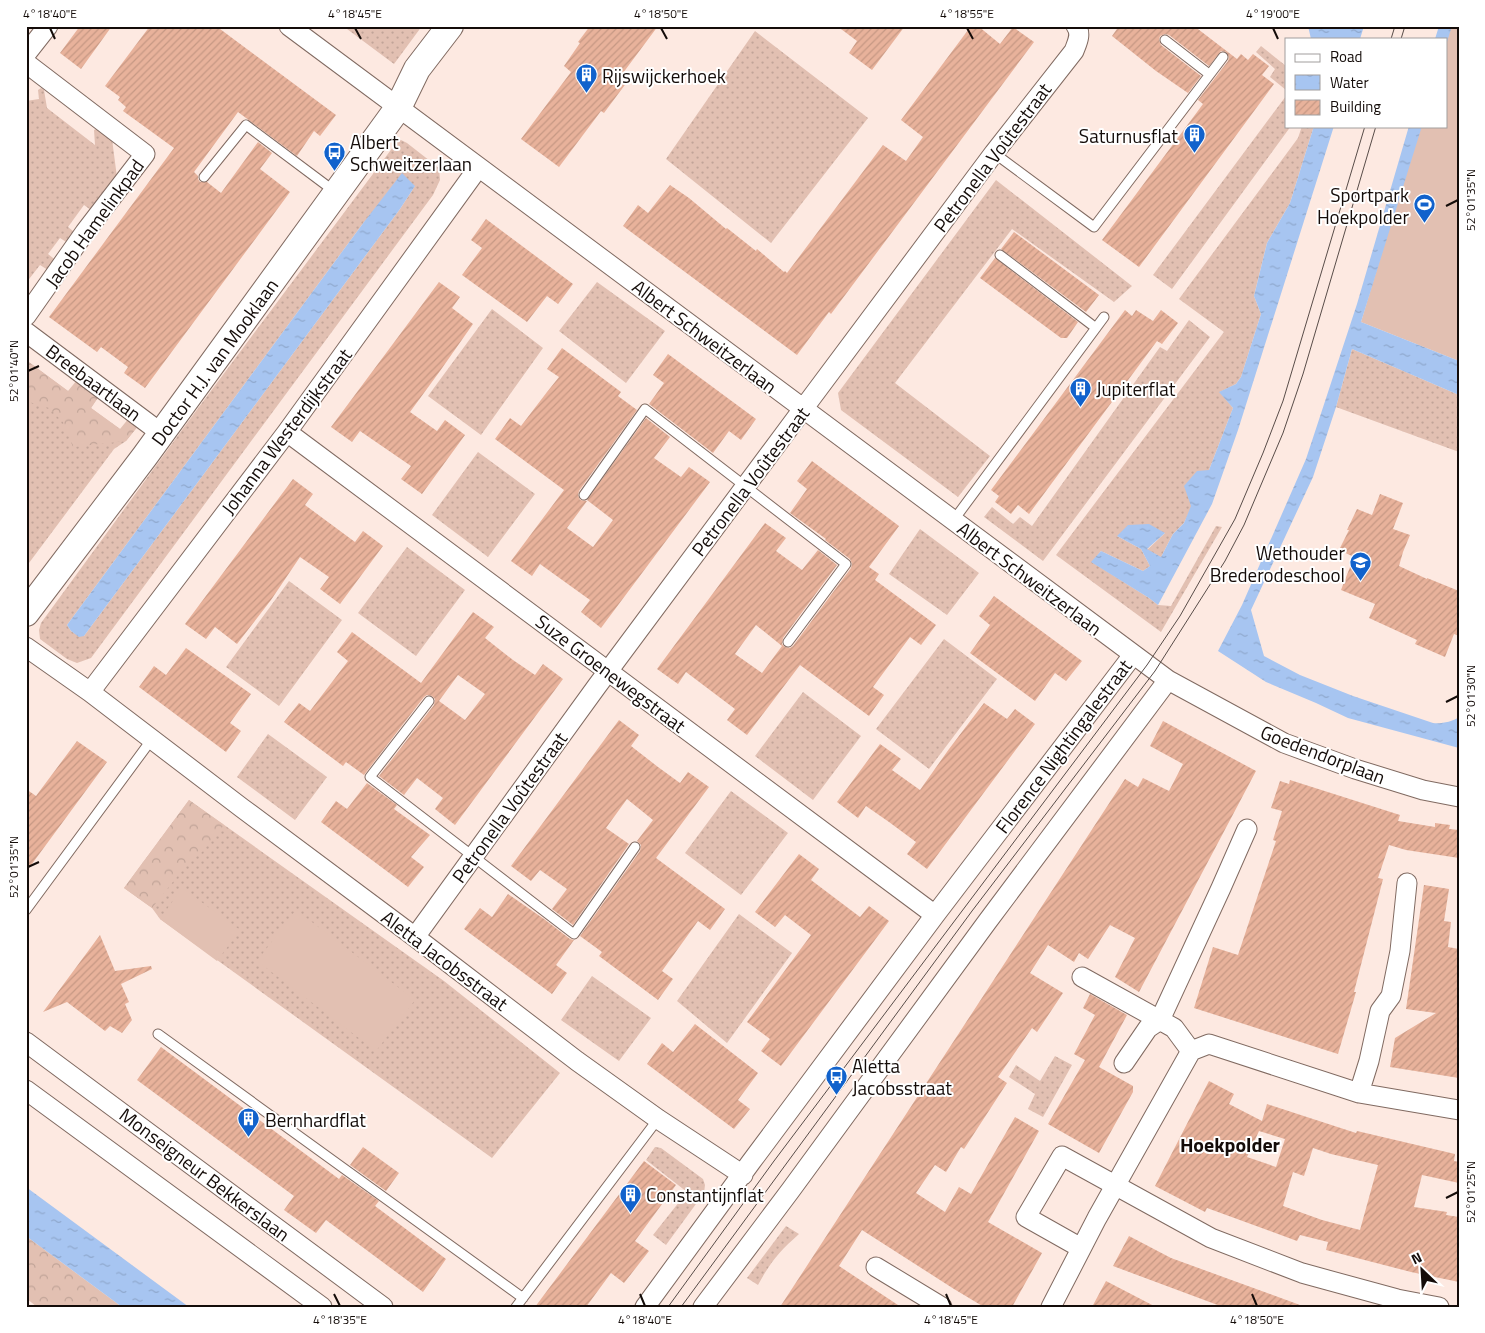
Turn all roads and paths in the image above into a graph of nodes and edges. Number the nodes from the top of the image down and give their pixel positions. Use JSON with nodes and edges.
{"nodes":[{"id":1,"x":48,"y":26,"type":"edge"},
{"id":2,"x":289,"y":26,"type":"edge"},
{"id":3,"x":450,"y":26,"type":"edge"},
{"id":4,"x":470,"y":26,"type":"edge"},
{"id":5,"x":1076,"y":26,"type":"edge"},
{"id":6,"x":1165,"y":40,"type":"dead end"},
{"id":7,"x":26,"y":54,"type":"edge"},
{"id":8,"x":1223,"y":56,"type":"dead end"},
{"id":9,"x":26,"y":63,"type":"edge"},
{"id":10,"x":1210,"y":74,"type":"junction"},
{"id":11,"x":398,"y":108,"type":"junction"},
{"id":12,"x":994,"y":153,"type":"junction"},
{"id":13,"x":478,"y":168,"type":"junction"},
{"id":14,"x":204,"y":177,"type":"dead end"},
{"id":15,"x":336,"y":193,"type":"junction"},
{"id":16,"x":1000,"y":255,"type":"dead end"},
{"id":17,"x":26,"y":316,"type":"edge"},
{"id":18,"x":1104,"y":317,"type":"dead end"},
{"id":19,"x":1096,"y":328,"type":"junction"},
{"id":20,"x":26,"y":332,"type":"edge"},
{"id":21,"x":803,"y":409,"type":"junction"},
{"id":22,"x":287,"y":432,"type":"junction"},
{"id":23,"x":161,"y":433,"type":"junction"},
{"id":24,"x":746,"y":487,"type":"junction"},
{"id":25,"x":584,"y":495,"type":"dead end"},
{"id":26,"x":953,"y":521,"type":"junction"},
{"id":27,"x":26,"y":613,"type":"edge"},
{"id":28,"x":788,"y":642,"type":"dead end"},
{"id":29,"x":26,"y":647,"type":"edge"},
{"id":30,"x":1133,"y":655,"type":"junction"},
{"id":31,"x":608,"y":671,"type":"junction"},
{"id":32,"x":1168,"y":680,"type":"junction"},
{"id":33,"x":90,"y":692,"type":"junction"},
{"id":34,"x":428,"y":701,"type":"dead end"},
{"id":35,"x":152,"y":739,"type":"junction"},
{"id":36,"x":1459,"y":797,"type":"edge"},
{"id":37,"x":1247,"y":829,"type":"dead end"},
{"id":38,"x":635,"y":847,"type":"dead end"},
{"id":39,"x":473,"y":857,"type":"junction"},
{"id":40,"x":1407,"y":883,"type":"dead end"},
{"id":41,"x":26,"y":910,"type":"edge"},
{"id":42,"x":935,"y":915,"type":"junction"},
{"id":43,"x":415,"y":937,"type":"junction"},
{"id":44,"x":1082,"y":977,"type":"dead end"},
{"id":45,"x":1160,"y":1020,"type":"junction"},
{"id":46,"x":158,"y":1034,"type":"dead end"},
{"id":47,"x":26,"y":1042,"type":"edge"},
{"id":48,"x":1191,"y":1051,"type":"junction"},
{"id":49,"x":1124,"y":1063,"type":"dead end"},
{"id":50,"x":26,"y":1090,"type":"edge"},
{"id":51,"x":1358,"y":1093,"type":"junction"},
{"id":52,"x":1459,"y":1110,"type":"edge"},
{"id":53,"x":658,"y":1119,"type":"junction"},
{"id":54,"x":743,"y":1175,"type":"junction"},
{"id":55,"x":1115,"y":1186,"type":"junction"},
{"id":56,"x":1081,"y":1248,"type":"junction"},
{"id":57,"x":876,"y":1267,"type":"dead end"},
{"id":58,"x":523,"y":1298,"type":"junction"},
{"id":59,"x":322,"y":1307,"type":"edge"},
{"id":60,"x":383,"y":1307,"type":"edge"},
{"id":61,"x":516,"y":1307,"type":"edge"},
{"id":62,"x":646,"y":1307,"type":"edge"},
{"id":63,"x":703,"y":1307,"type":"edge"},
{"id":64,"x":942,"y":1307,"type":"edge"},
{"id":65,"x":1051,"y":1307,"type":"edge"},
{"id":66,"x":1439,"y":1307,"type":"edge"}],
"edges":[{"from":1,"to":7,"type":"street"},
{"from":2,"to":11,"type":"street","name":"Albert Schweitzerlaan"},
{"from":3,"to":11,"type":"street","name":"Doctor H.J. van Mooklaan"},
{"from":4,"to":11,"type":"street","name":"Doctor H.J. van Mooklaan"},
{"from":5,"to":12,"type":"street","name":"Petronella Voûtestraat"},
{"from":6,"to":10,"type":"lane"},
{"from":8,"to":10,"type":"lane"},
{"from":9,"to":17,"type":"street","name":"Jacob Hamelinkpad"},
{"from":10,"to":12,"type":"lane"},
{"from":11,"to":13,"type":"street","name":"Albert Schweitzerlaan"},
{"from":11,"to":15,"type":"street","name":"Doctor H.J. van Mooklaan"},
{"from":12,"to":21,"type":"street","name":"Petronella Voûtestraat"},
{"from":13,"to":21,"type":"street","name":"Albert Schweitzerlaan"},
{"from":13,"to":22,"type":"street","name":"Johanna Westerdijkstraat"},
{"from":14,"to":15,"type":"lane"},
{"from":15,"to":23,"type":"street","name":"Doctor H.J. van Mooklaan"},
{"from":16,"to":19,"type":"lane"},
{"from":18,"to":19,"type":"lane"},
{"from":19,"to":26,"type":"lane"},
{"from":20,"to":23,"type":"street","name":"Breebaartlaan"},
{"from":21,"to":24,"type":"street","name":"Petronella Voûtestraat"},
{"from":21,"to":26,"type":"street","name":"Albert Schweitzerlaan"},
{"from":22,"to":31,"type":"street","name":"Suze Groenewegstraat"},
{"from":22,"to":33,"type":"street","name":"Johanna Westerdijkstraat"},
{"from":23,"to":27,"type":"street","name":"Doctor H.J. van Mooklaan"},
{"from":24,"to":25,"type":"lane"},
{"from":24,"to":28,"type":"lane"},
{"from":24,"to":31,"type":"street","name":"Petronella Voûtestraat"},
{"from":26,"to":30,"type":"street","name":"Albert Schweitzerlaan"},
{"from":29,"to":33,"type":"street","name":"Aletta Jacobsstraat"},
{"from":30,"to":32,"type":"street","name":"Florence Nightingalestraat"},
{"from":30,"to":42,"type":"street","name":"Florence Nightingalestraat"},
{"from":31,"to":39,"type":"street","name":"Petronella Voûtestraat"},
{"from":31,"to":42,"type":"street","name":"Suze Groenewegstraat"},
{"from":32,"to":36,"type":"street","name":"Goedendorplaan"},
{"from":32,"to":63,"type":"street"},
{"from":33,"to":35,"type":"street","name":"Aletta Jacobsstraat"},
{"from":34,"to":39,"type":"lane"},
{"from":35,"to":41,"type":"lane"},
{"from":35,"to":43,"type":"street","name":"Aletta Jacobsstraat"},
{"from":37,"to":45,"type":"street"},
{"from":38,"to":39,"type":"lane"},
{"from":39,"to":43,"type":"street","name":"Petronella Voûtestraat"},
{"from":40,"to":51,"type":"street"},
{"from":42,"to":54,"type":"street","name":"Florence Nightingalestraat"},
{"from":43,"to":53,"type":"street","name":"Aletta Jacobsstraat"},
{"from":44,"to":45,"type":"street"},
{"from":45,"to":48,"type":"street"},
{"from":45,"to":49,"type":"street"},
{"from":46,"to":58,"type":"lane"},
{"from":47,"to":60,"type":"street","name":"Monseigneur Bekkerslaan"},
{"from":48,"to":51,"type":"street"},
{"from":48,"to":55,"type":"street"},
{"from":50,"to":59,"type":"street","name":"Monseigneur Bekkerslaan"},
{"from":51,"to":52,"type":"street"},
{"from":53,"to":54,"type":"street","name":"Aletta Jacobsstraat"},
{"from":53,"to":58,"type":"lane"},
{"from":54,"to":62,"type":"street","name":"Florence Nightingalestraat"},
{"from":55,"to":56,"type":"street"},
{"from":55,"to":56,"type":"street"},
{"from":55,"to":66,"type":"street"},
{"from":56,"to":65,"type":"street"},
{"from":57,"to":64,"type":"street"},
{"from":58,"to":61,"type":"lane"}]}
